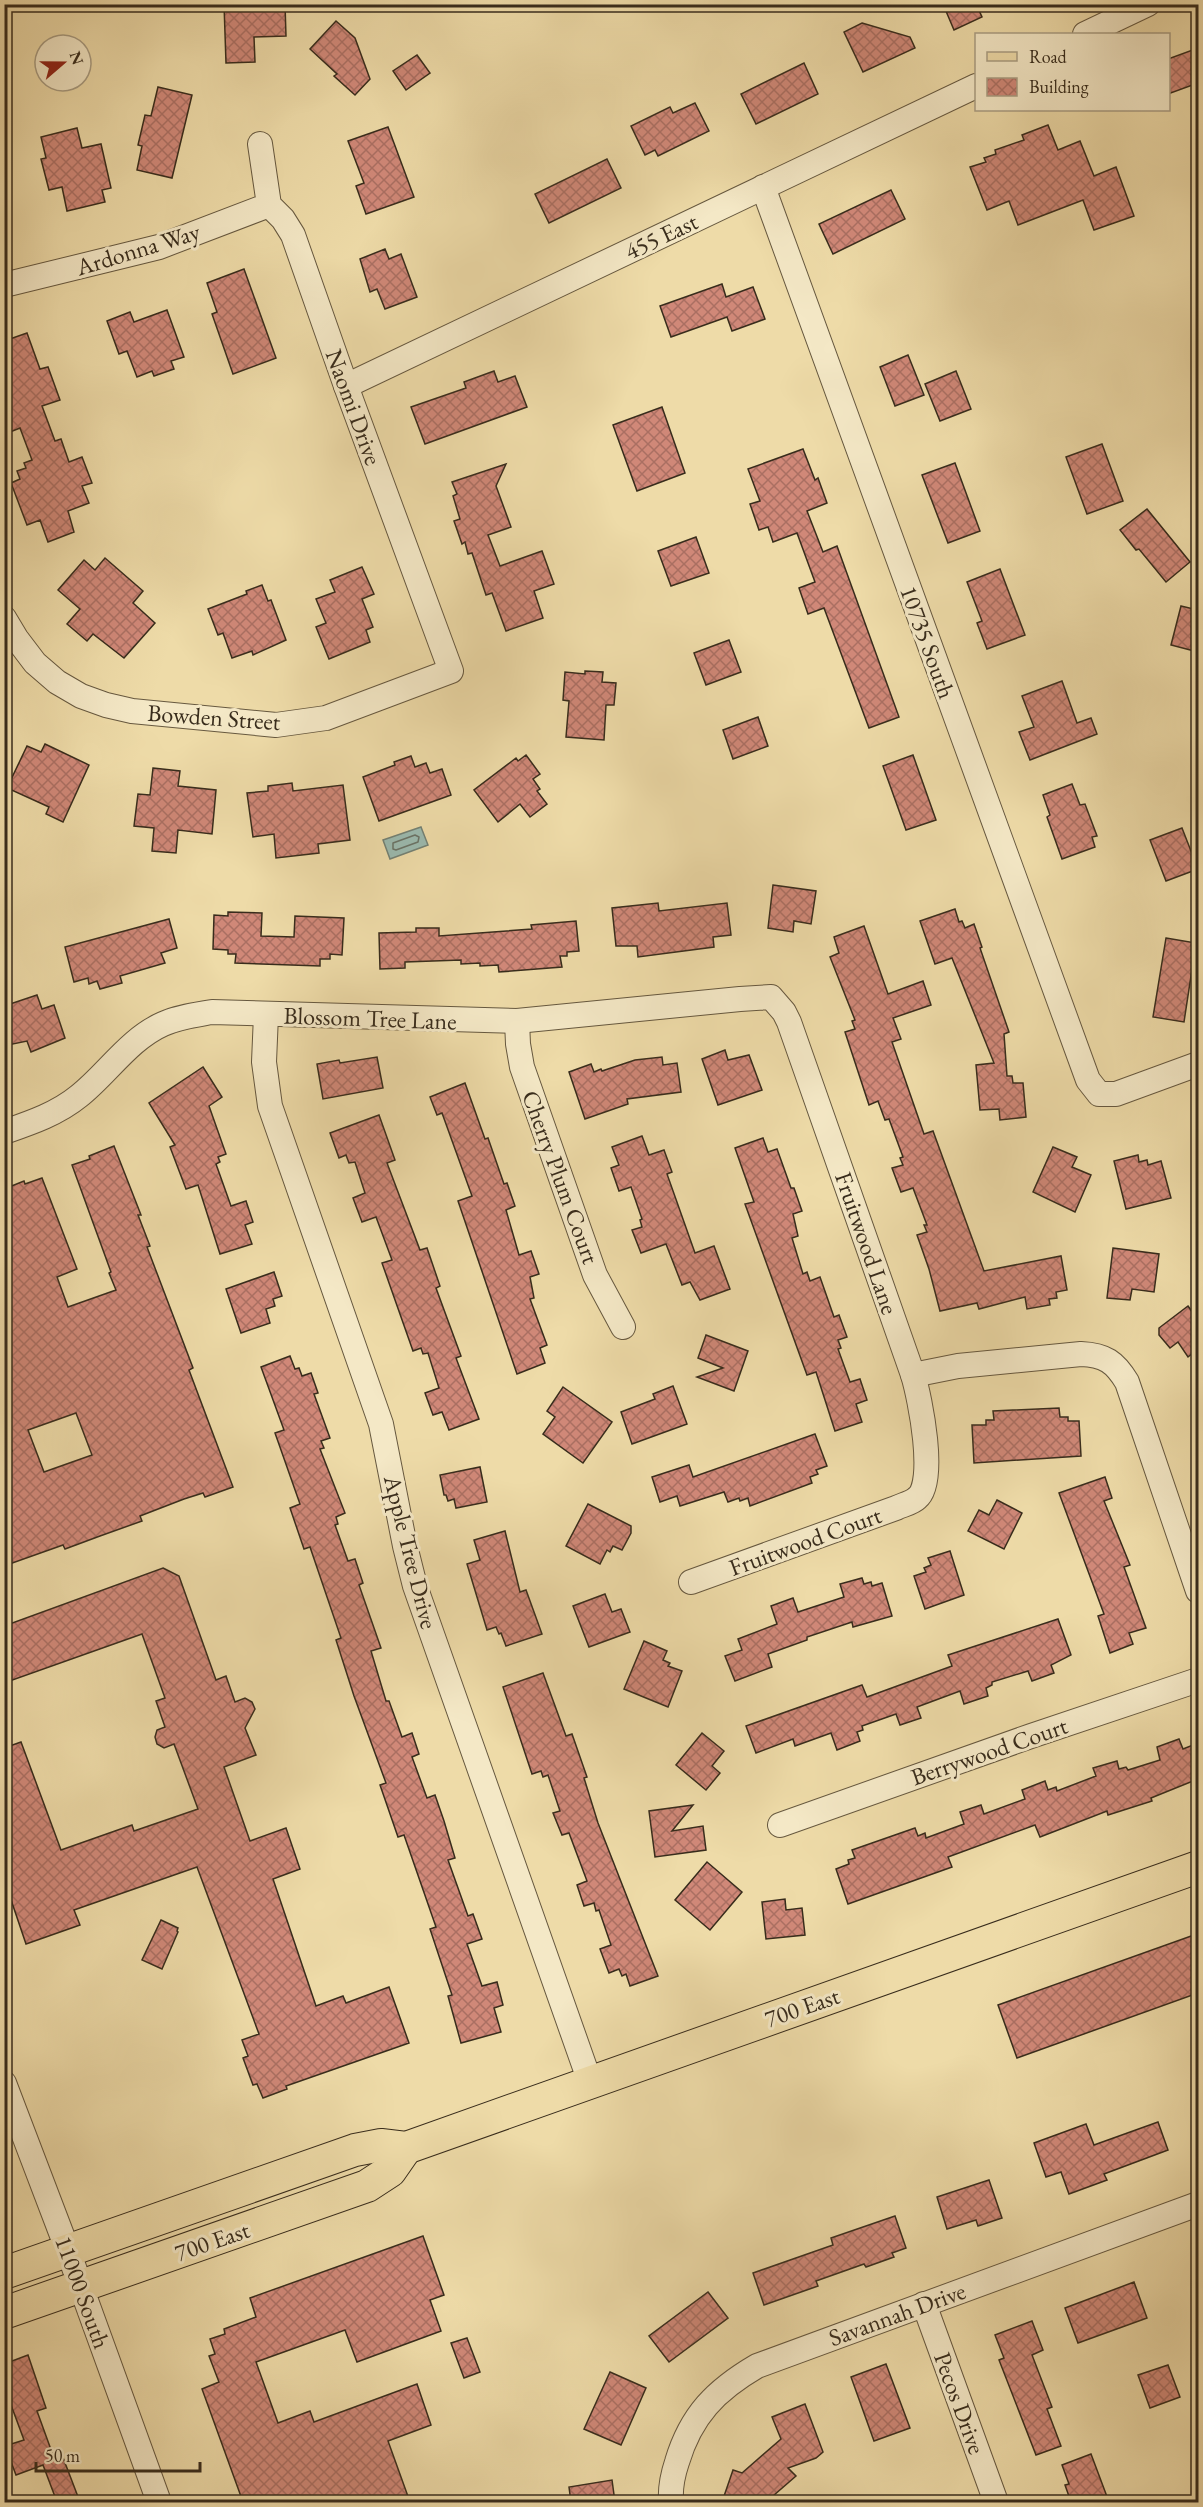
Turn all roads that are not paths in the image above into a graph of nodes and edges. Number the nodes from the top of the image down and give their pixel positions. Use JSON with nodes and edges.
{"nodes":[{"id":1,"x":1148,"y":4,"type":"edge"},
{"id":2,"x":1087,"y":33,"type":"edge"},
{"id":3,"x":975,"y":86,"type":"edge"},
{"id":4,"x":260,"y":144,"type":"dead end"},
{"id":5,"x":763,"y":188,"type":"junction"},
{"id":6,"x":269,"y":205,"type":"junction"},
{"id":7,"x":4,"y":285,"type":"edge"},
{"id":8,"x":346,"y":386,"type":"junction"},
{"id":9,"x":4,"y":618,"type":"edge"},
{"id":10,"x":451,"y":671,"type":"joint"},
{"id":11,"x":771,"y":998,"type":"joint"},
{"id":12,"x":266,"y":1015,"type":"junction"},
{"id":13,"x":517,"y":1021,"type":"junction"},
{"id":14,"x":1198,"y":1064,"type":"edge"},
{"id":15,"x":4,"y":1132,"type":"edge"},
{"id":16,"x":623,"y":1327,"type":"dead end"},
{"id":17,"x":914,"y":1375,"type":"junction"},
{"id":18,"x":918,"y":1498,"type":"joint"},
{"id":19,"x":691,"y":1582,"type":"dead end"},
{"id":20,"x":1198,"y":1590,"type":"edge"},
{"id":21,"x":1198,"y":1680,"type":"edge"},
{"id":22,"x":780,"y":1825,"type":"dead end"},
{"id":23,"x":1198,"y":1867,"type":"edge"},
{"id":24,"x":590,"y":2082,"type":"junction"},
{"id":25,"x":4,"y":2083,"type":"edge"},
{"id":26,"x":406,"y":2148,"type":"junction"},
{"id":27,"x":1198,"y":2204,"type":"edge"},
{"id":28,"x":68,"y":2251,"type":"junction"},
{"id":29,"x":4,"y":2273,"type":"edge"},
{"id":30,"x":81,"y":2286,"type":"junction"},
{"id":31,"x":924,"y":2304,"type":"junction"},
{"id":32,"x":4,"y":2313,"type":"edge"},
{"id":33,"x":159,"y":2502,"type":"edge"},
{"id":34,"x":671,"y":2502,"type":"edge"},
{"id":35,"x":996,"y":2502,"type":"edge"}],
"edges":[{"from":1,"to":2,"type":"street"},
{"from":3,"to":5,"type":"street","name":"455 East"},
{"from":4,"to":6,"type":"street"},
{"from":5,"to":8,"type":"street","name":"455 East"},
{"from":5,"to":14,"type":"street","name":"10735 South"},
{"from":6,"to":7,"type":"street","name":"Ardonna Way"},
{"from":6,"to":8,"type":"street","name":"Naomi Drive"},
{"from":8,"to":10,"type":"street","name":"Naomi Drive"},
{"from":9,"to":10,"type":"street","name":"Bowden Street"},
{"from":11,"to":13,"type":"street","name":"Blossom Tree Lane"},
{"from":11,"to":17,"type":"street","name":"Fruitwood Lane"},
{"from":12,"to":13,"type":"street","name":"Blossom Tree Lane"},
{"from":12,"to":15,"type":"street","name":"Blossom Tree Lane"},
{"from":12,"to":24,"type":"street","name":"Apple Tree Drive"},
{"from":13,"to":16,"type":"street","name":"Cherry Plum Court"},
{"from":17,"to":18,"type":"street","name":"Fruitwood Lane"},
{"from":17,"to":20,"type":"street"},
{"from":18,"to":19,"type":"street","name":"Fruitwood Court"},
{"from":21,"to":22,"type":"street","name":"Berrywood Court"},
{"from":23,"to":24,"type":"main road","name":"700 East"},
{"from":24,"to":26,"type":"main road","name":"700 East"},
{"from":25,"to":28,"type":"street","name":"11000 South"},
{"from":26,"to":28,"type":"main road","name":"700 East"},
{"from":26,"to":30,"type":"main road","name":"700 East"},
{"from":27,"to":31,"type":"street","name":"Savannah Drive"},
{"from":28,"to":29,"type":"main road","name":"700 East"},
{"from":28,"to":30,"type":"street","name":"11000 South"},
{"from":30,"to":32,"type":"main road","name":"700 East"},
{"from":30,"to":33,"type":"street","name":"11000 South"},
{"from":31,"to":34,"type":"street","name":"Savannah Drive"},
{"from":31,"to":35,"type":"street","name":"Pecos Drive"}]}
